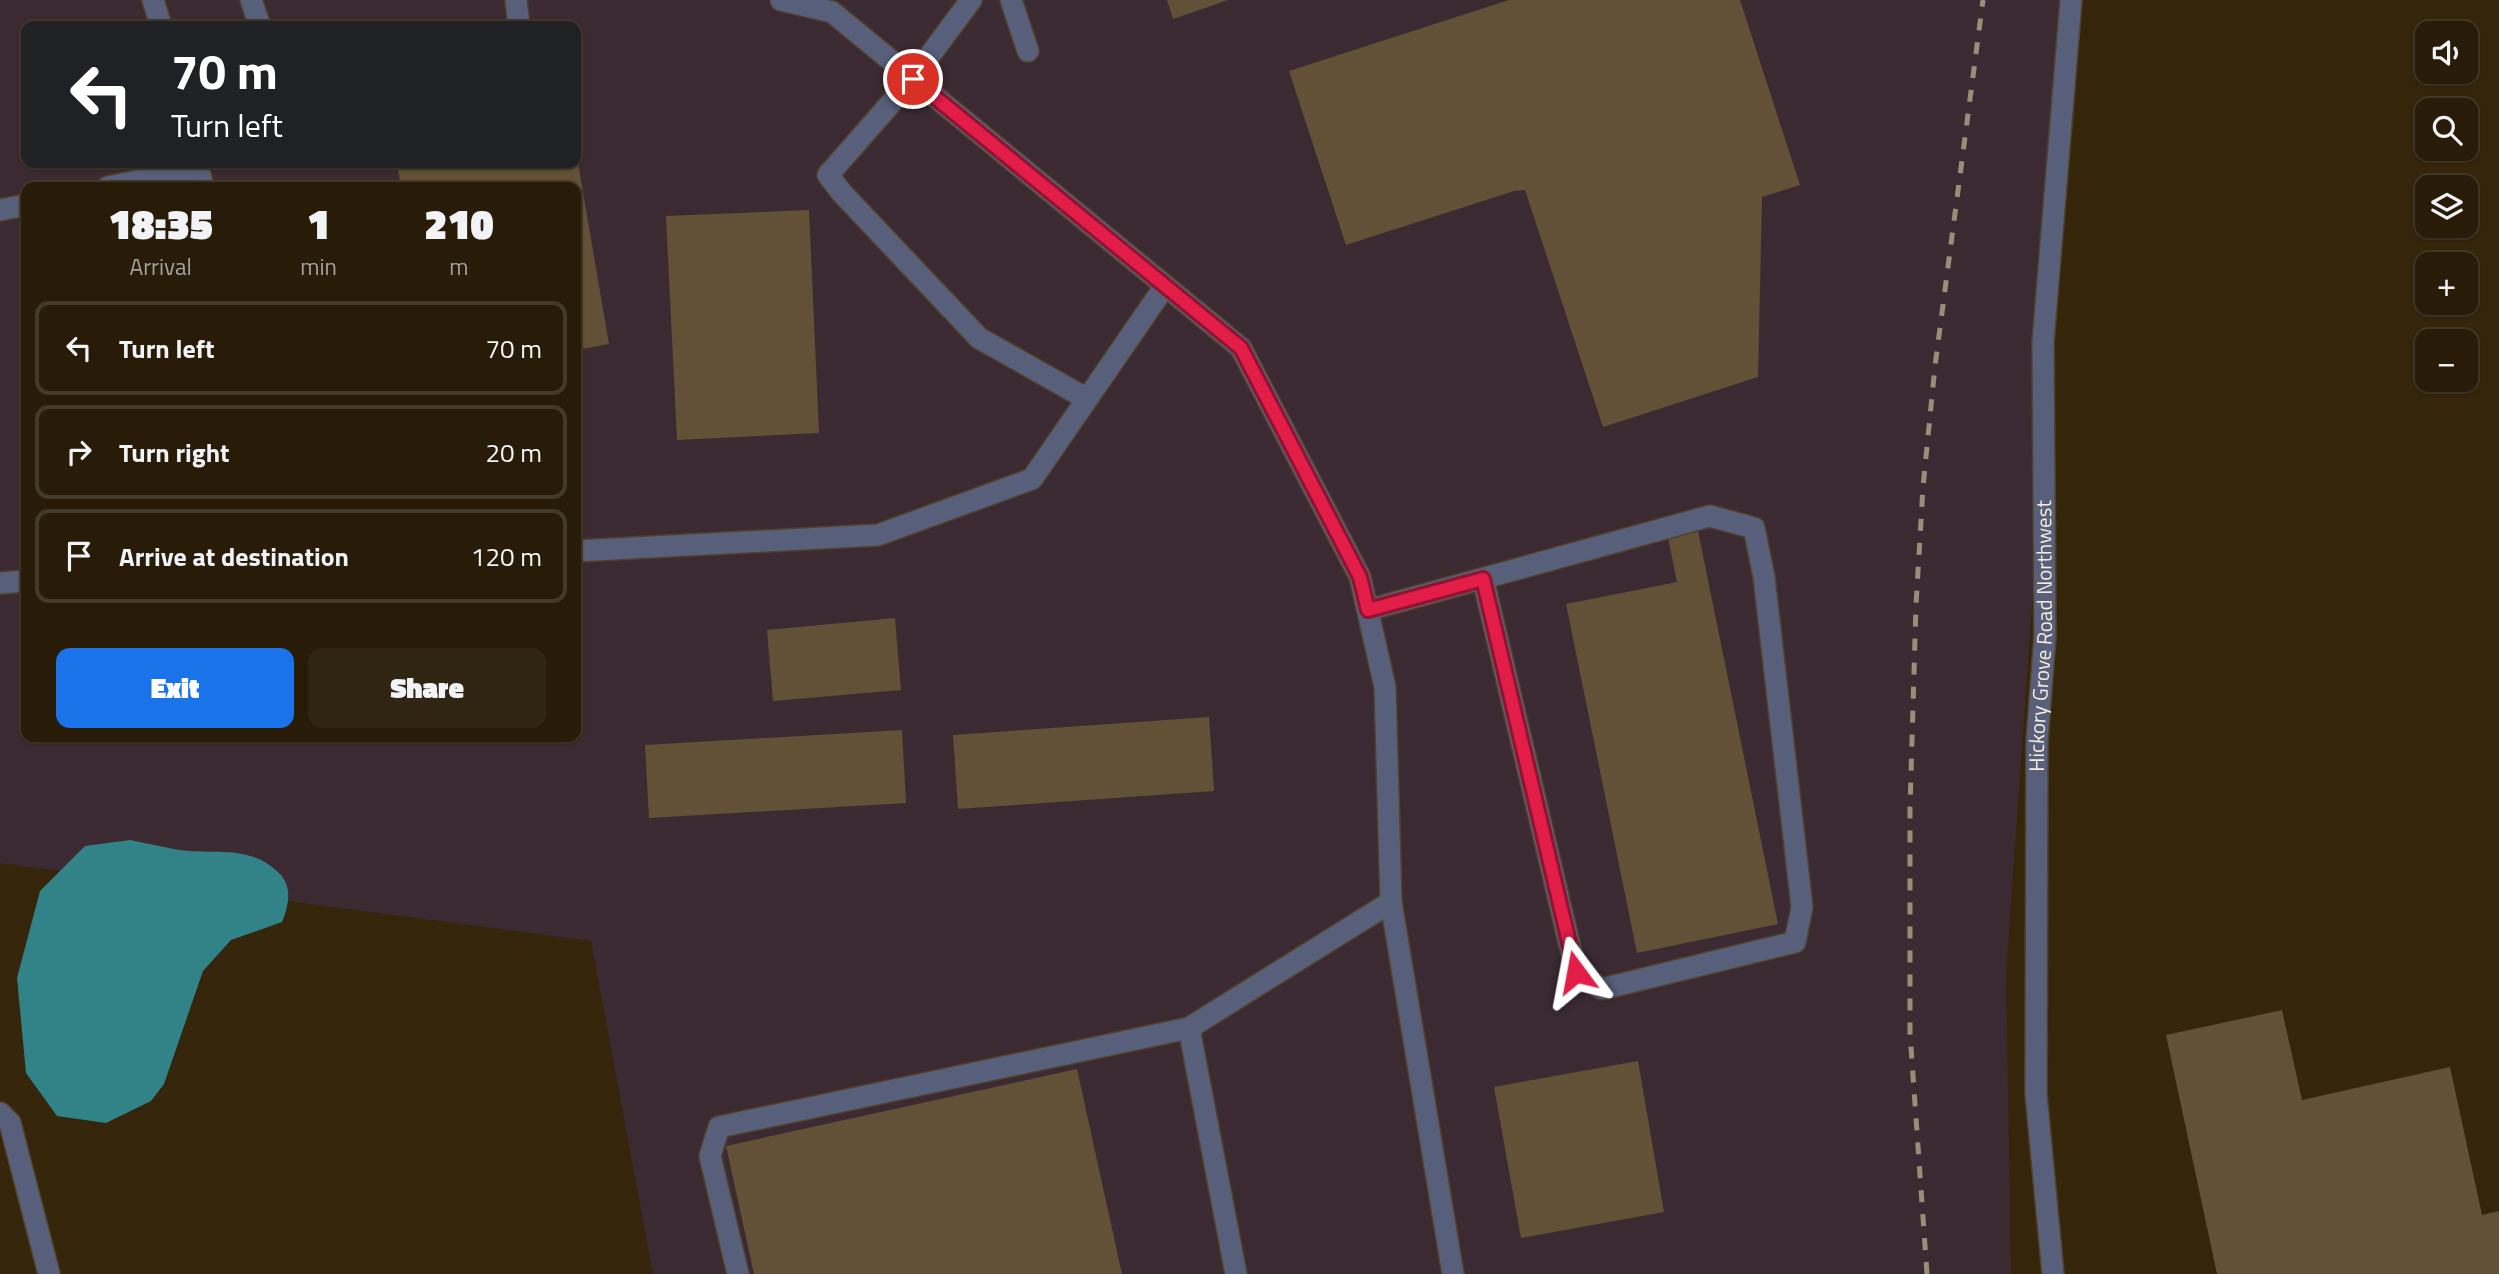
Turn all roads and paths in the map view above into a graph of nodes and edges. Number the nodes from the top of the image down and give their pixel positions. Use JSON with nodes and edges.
{"nodes":[{"id":1,"x":153,"y":0,"type":"edge"},
{"id":2,"x":251,"y":0,"type":"edge"},
{"id":3,"x":516,"y":0,"type":"edge"},
{"id":4,"x":781,"y":0,"type":"edge"},
{"id":5,"x":971,"y":0,"type":"edge"},
{"id":6,"x":1011,"y":0,"type":"edge"},
{"id":7,"x":2071,"y":0,"type":"edge"},
{"id":8,"x":159,"y":21,"type":"edge"},
{"id":9,"x":258,"y":21,"type":"edge"},
{"id":10,"x":518,"y":21,"type":"edge"},
{"id":11,"x":1028,"y":51,"type":"dead end"},
{"id":12,"x":913,"y":79,"type":"junction"},
{"id":13,"x":200,"y":173,"type":"edge"},
{"id":14,"x":141,"y":182,"type":"edge"},
{"id":15,"x":21,"y":206,"type":"edge"},
{"id":16,"x":0,"y":210,"type":"edge"},
{"id":17,"x":1165,"y":286,"type":"junction"},
{"id":18,"x":1087,"y":399,"type":"junction"},
{"id":19,"x":581,"y":551,"type":"edge"},
{"id":20,"x":1483,"y":579,"type":"junction"},
{"id":21,"x":21,"y":581,"type":"edge"},
{"id":22,"x":0,"y":583,"type":"edge"},
{"id":23,"x":1368,"y":610,"type":"junction"},
{"id":24,"x":1391,"y":902,"type":"junction"},
{"id":25,"x":1189,"y":1028,"type":"junction"},
{"id":26,"x":0,"y":1113,"type":"edge"},
{"id":27,"x":49,"y":1274,"type":"edge"},
{"id":28,"x":738,"y":1274,"type":"edge"},
{"id":29,"x":1236,"y":1274,"type":"edge"},
{"id":30,"x":1453,"y":1274,"type":"edge"},
{"id":31,"x":2053,"y":1274,"type":"edge"}],
"edges":[{"from":1,"to":8,"type":"street"},
{"from":2,"to":9,"type":"street"},
{"from":3,"to":10,"type":"street"},
{"from":4,"to":12,"type":"street"},
{"from":5,"to":12,"type":"street"},
{"from":6,"to":11,"type":"street"},
{"from":7,"to":31,"type":"street","name":"Hickory Grove Road Northwest"},
{"from":12,"to":17,"type":"street"},
{"from":12,"to":18,"type":"street"},
{"from":13,"to":14,"type":"street"},
{"from":15,"to":16,"type":"street"},
{"from":17,"to":18,"type":"street"},
{"from":17,"to":23,"type":"street"},
{"from":18,"to":19,"type":"street"},
{"from":20,"to":20,"type":"street"},
{"from":20,"to":23,"type":"street"},
{"from":21,"to":22,"type":"street"},
{"from":23,"to":24,"type":"street"},
{"from":24,"to":25,"type":"street"},
{"from":24,"to":30,"type":"street"},
{"from":25,"to":28,"type":"street"},
{"from":25,"to":29,"type":"street"},
{"from":26,"to":27,"type":"street"}]}
